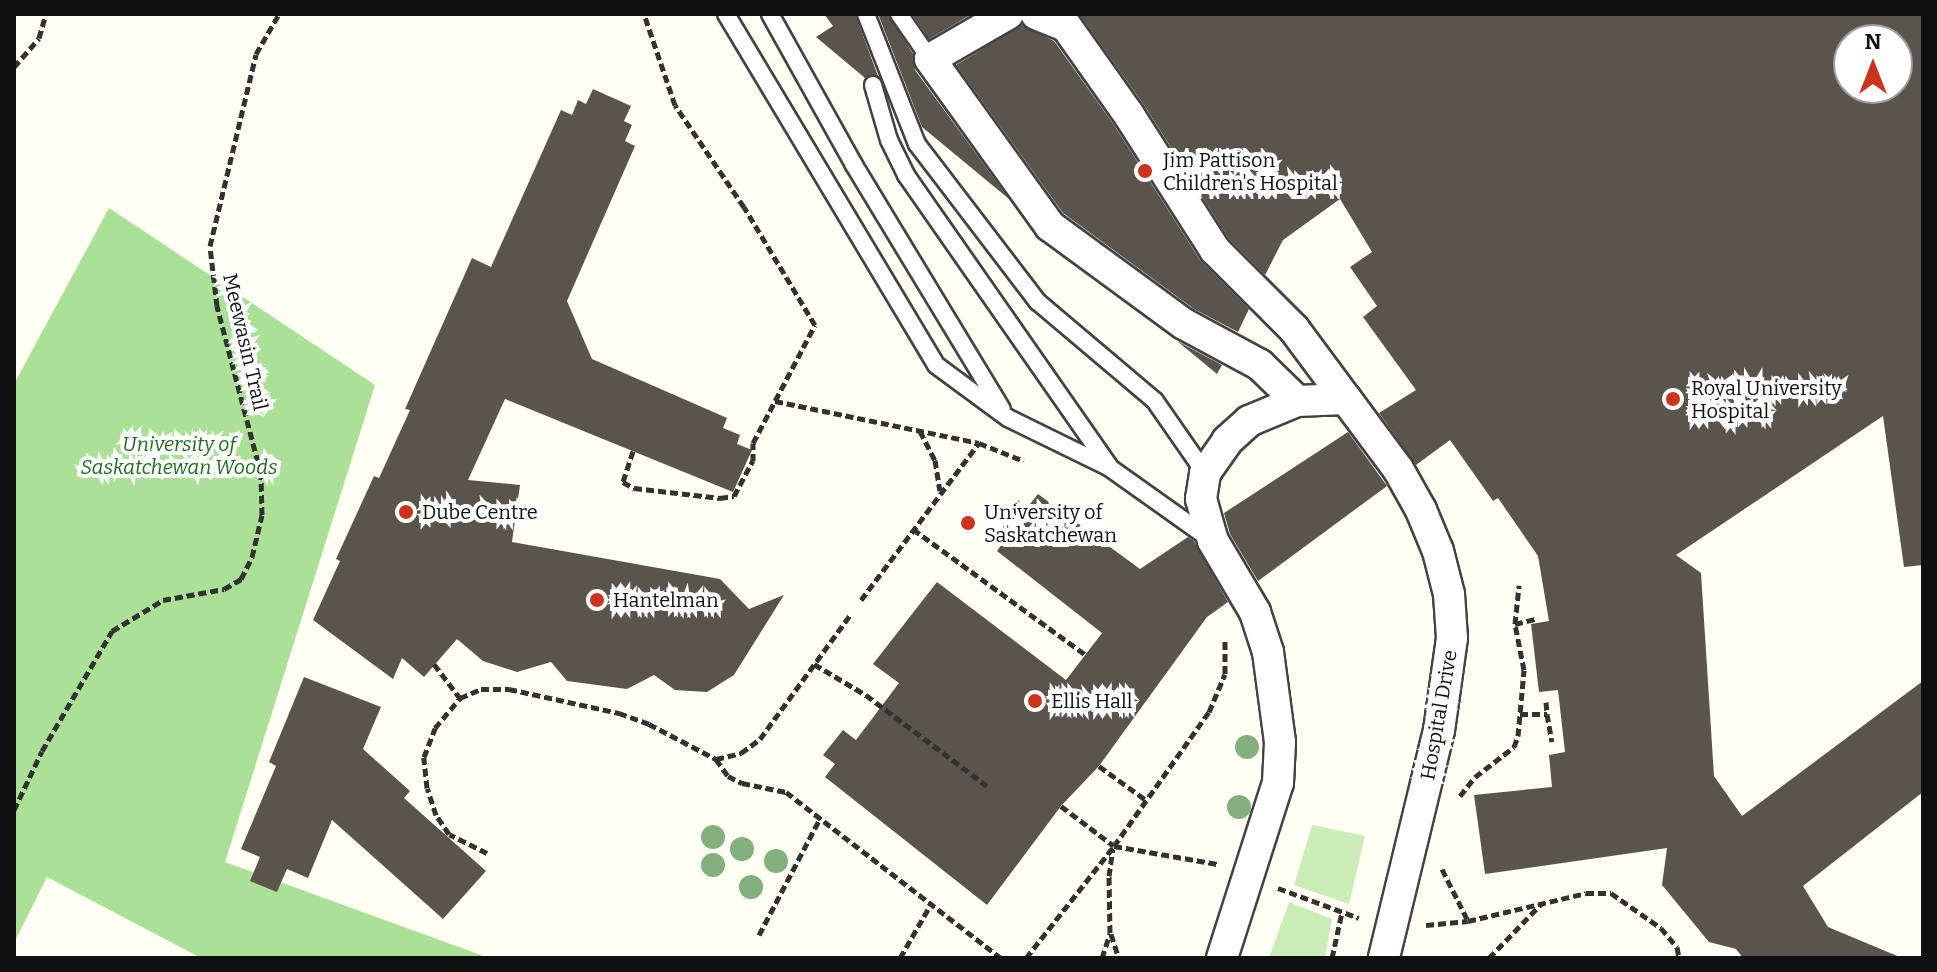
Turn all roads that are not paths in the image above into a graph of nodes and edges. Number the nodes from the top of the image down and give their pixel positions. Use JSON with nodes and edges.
{"nodes":[{"id":1,"x":726,"y":14,"type":"edge"},
{"id":2,"x":770,"y":14,"type":"edge"},
{"id":3,"x":866,"y":14,"type":"edge"},
{"id":4,"x":899,"y":14,"type":"edge"},
{"id":5,"x":1008,"y":14,"type":"edge"},
{"id":6,"x":1036,"y":14,"type":"edge"},
{"id":7,"x":930,"y":59,"type":"junction"},
{"id":8,"x":873,"y":85,"type":"dead end"},
{"id":9,"x":1346,"y":399,"type":"junction"},
{"id":10,"x":1297,"y":401,"type":"junction"},
{"id":11,"x":1008,"y":418,"type":"junction"},
{"id":12,"x":1110,"y":468,"type":"junction"},
{"id":13,"x":1205,"y":473,"type":"junction"},
{"id":14,"x":1213,"y":541,"type":"junction"},
{"id":15,"x":1388,"y":944,"type":"edge"},
{"id":16,"x":1222,"y":958,"type":"edge"}],
"edges":[{"from":1,"to":11,"type":"lane"},
{"from":2,"to":11,"type":"lane"},
{"from":3,"to":13,"type":"lane"},
{"from":4,"to":7,"type":"lane"},
{"from":5,"to":7,"type":"street"},
{"from":6,"to":9,"type":"street","name":"Hospital Drive"},
{"from":7,"to":10,"type":"street"},
{"from":8,"to":12,"type":"lane"},
{"from":9,"to":10,"type":"street"},
{"from":9,"to":15,"type":"street","name":"Hospital Drive"},
{"from":10,"to":13,"type":"street"},
{"from":11,"to":12,"type":"lane"},
{"from":12,"to":14,"type":"lane"},
{"from":13,"to":14,"type":"street"},
{"from":14,"to":16,"type":"street"}]}
